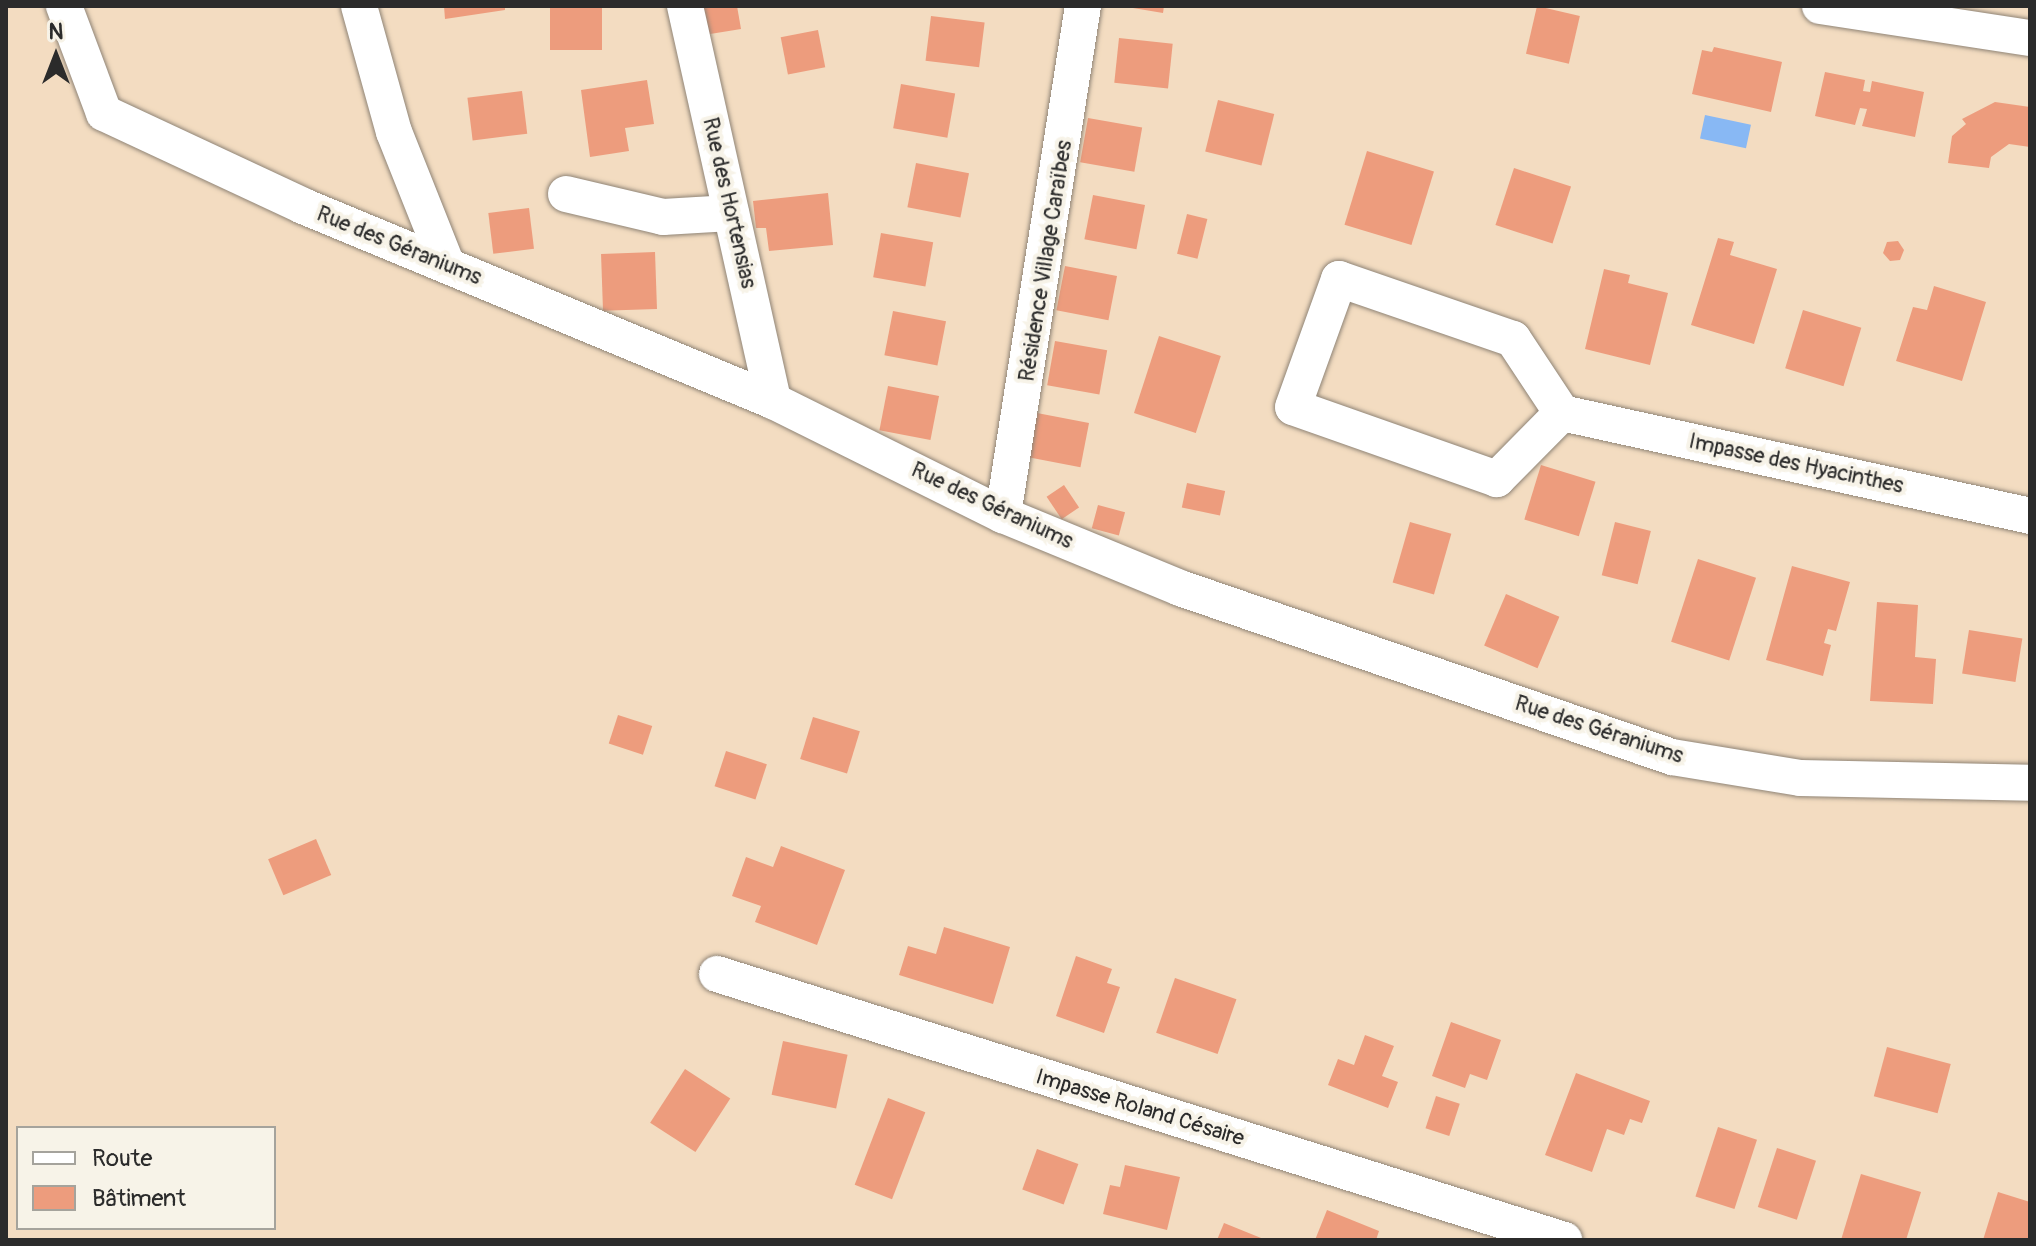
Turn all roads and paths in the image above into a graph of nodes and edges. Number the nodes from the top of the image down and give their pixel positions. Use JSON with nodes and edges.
{"nodes":[{"id":1,"x":64,"y":6,"type":"edge"},
{"id":2,"x":359,"y":6,"type":"edge"},
{"id":3,"x":685,"y":6,"type":"edge"},
{"id":4,"x":1083,"y":6,"type":"edge"},
{"id":5,"x":1820,"y":6,"type":"edge"},
{"id":6,"x":2030,"y":38,"type":"edge"},
{"id":7,"x":566,"y":194,"type":"dead end"},
{"id":8,"x":731,"y":213,"type":"junction"},
{"id":9,"x":447,"y":265,"type":"junction"},
{"id":10,"x":773,"y":401,"type":"junction"},
{"id":11,"x":1562,"y":413,"type":"junction"},
{"id":12,"x":1003,"y":515,"type":"junction"},
{"id":13,"x":2030,"y":516,"type":"edge"},
{"id":14,"x":2030,"y":783,"type":"edge"},
{"id":15,"x":717,"y":974,"type":"dead end"},
{"id":16,"x":1564,"y":1240,"type":"edge"}],
"edges":[{"from":1,"to":9,"type":"street","name":"Rue des Géraniums"},
{"from":2,"to":9,"type":"street"},
{"from":3,"to":8,"type":"street","name":"Rue des Hortensias"},
{"from":4,"to":12,"type":"street","name":"Résidence Village Caraïbes"},
{"from":5,"to":6,"type":"street"},
{"from":7,"to":8,"type":"street"},
{"from":8,"to":10,"type":"street","name":"Rue des Hortensias"},
{"from":9,"to":10,"type":"street","name":"Rue des Géraniums"},
{"from":10,"to":12,"type":"street","name":"Rue des Géraniums"},
{"from":11,"to":11,"type":"street"},
{"from":11,"to":13,"type":"street","name":"Impasse des Hyacinthes"},
{"from":12,"to":14,"type":"street","name":"Rue des Géraniums"},
{"from":15,"to":16,"type":"street","name":"Impasse Roland Césaire"}]}
